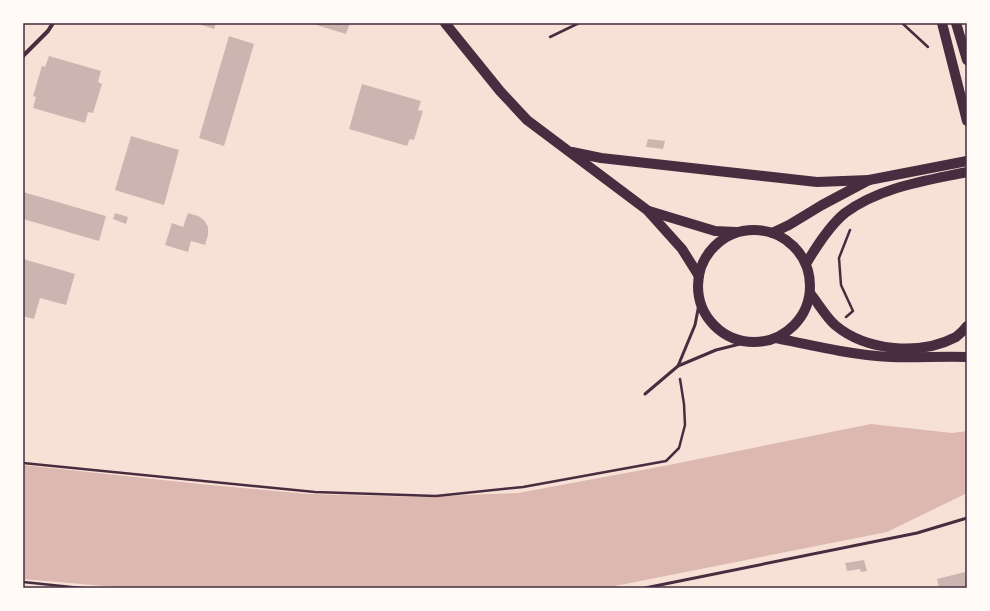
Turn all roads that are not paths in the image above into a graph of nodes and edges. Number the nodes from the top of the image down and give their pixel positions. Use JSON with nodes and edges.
{"nodes":[{"id":1,"x":53,"y":23,"type":"edge"},
{"id":2,"x":445,"y":23,"type":"edge"},
{"id":3,"x":942,"y":23,"type":"edge"},
{"id":4,"x":956,"y":23,"type":"edge"},
{"id":5,"x":23,"y":56,"type":"edge"},
{"id":6,"x":967,"y":60,"type":"edge"},
{"id":7,"x":967,"y":121,"type":"edge"},
{"id":8,"x":570,"y":152,"type":"junction"},
{"id":9,"x":967,"y":161,"type":"edge"},
{"id":10,"x":967,"y":172,"type":"edge"},
{"id":11,"x":869,"y":180,"type":"junction"},
{"id":12,"x":647,"y":210,"type":"junction"},
{"id":13,"x":737,"y":233,"type":"junction"},
{"id":14,"x":772,"y":233,"type":"junction"},
{"id":15,"x":806,"y":264,"type":"junction"},
{"id":16,"x":699,"y":276,"type":"junction"},
{"id":17,"x":810,"y":293,"type":"junction"},
{"id":18,"x":700,"y":299,"type":"junction"},
{"id":19,"x":967,"y":326,"type":"edge"},
{"id":20,"x":776,"y":338,"type":"junction"},
{"id":21,"x":748,"y":342,"type":"junction"},
{"id":22,"x":967,"y":357,"type":"edge"},
{"id":23,"x":678,"y":366,"type":"junction"},
{"id":24,"x":645,"y":394,"type":"dead end"},
{"id":25,"x":967,"y":518,"type":"edge"},
{"id":26,"x":645,"y":588,"type":"edge"}],
"edges":[{"from":1,"to":5,"type":"street"},
{"from":2,"to":8,"type":"main road"},
{"from":3,"to":7,"type":"main road"},
{"from":4,"to":6,"type":"main road"},
{"from":8,"to":11,"type":"main road"},
{"from":8,"to":12,"type":"main road"},
{"from":9,"to":11,"type":"main road"},
{"from":10,"to":15,"type":"main road"},
{"from":11,"to":14,"type":"main road"},
{"from":12,"to":13,"type":"main road"},
{"from":12,"to":16,"type":"main road"},
{"from":13,"to":14,"type":"main road"},
{"from":13,"to":16,"type":"main road"},
{"from":14,"to":15,"type":"main road"},
{"from":15,"to":17,"type":"main road"},
{"from":16,"to":18,"type":"main road"},
{"from":17,"to":19,"type":"main road"},
{"from":17,"to":20,"type":"main road"},
{"from":18,"to":21,"type":"main road"},
{"from":18,"to":23,"type":"lane"},
{"from":20,"to":21,"type":"main road"},
{"from":20,"to":22,"type":"main road"},
{"from":21,"to":23,"type":"lane"},
{"from":23,"to":24,"type":"lane"},
{"from":25,"to":26,"type":"lane"}]}
